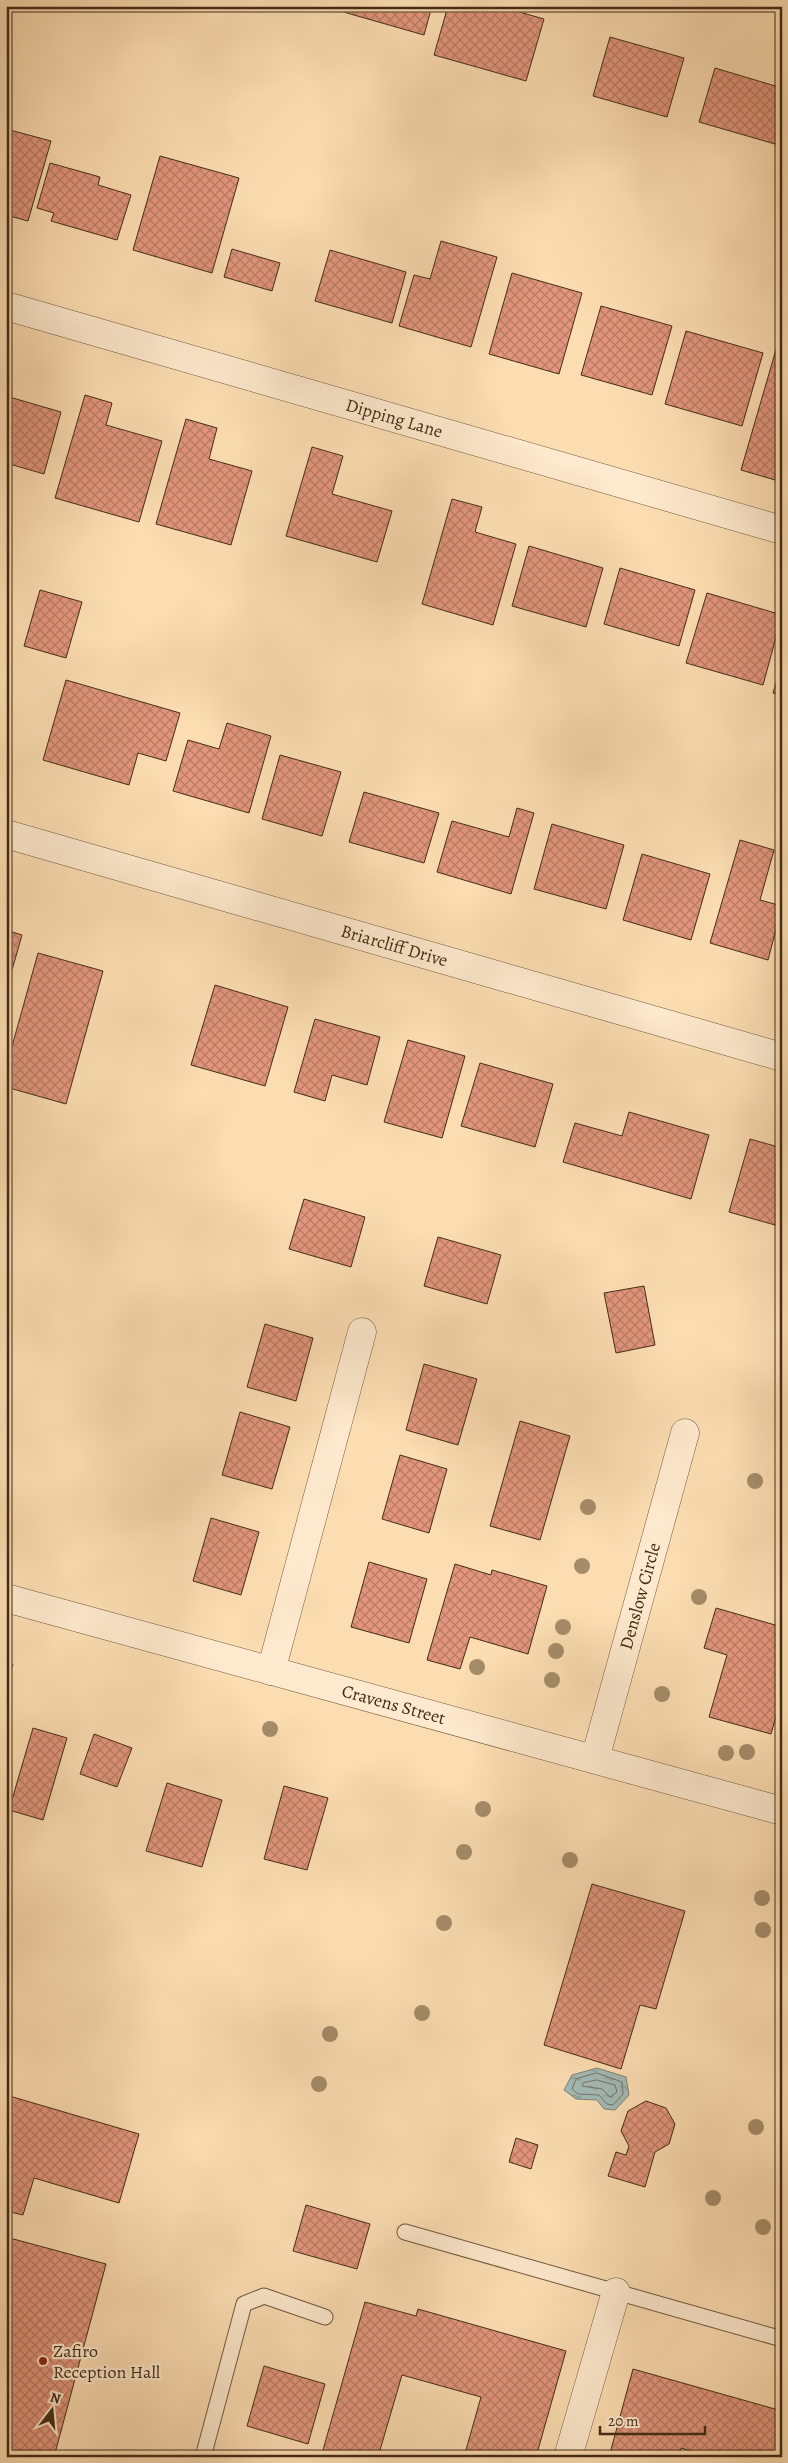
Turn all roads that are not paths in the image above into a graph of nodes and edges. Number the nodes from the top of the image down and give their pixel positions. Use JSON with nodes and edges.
{"nodes":[{"id":1,"x":6,"y":306,"type":"edge"},
{"id":2,"x":782,"y":530,"type":"edge"},
{"id":3,"x":6,"y":834,"type":"edge"},
{"id":4,"x":782,"y":1057,"type":"edge"},
{"id":5,"x":362,"y":1332,"type":"dead end"},
{"id":6,"x":685,"y":1433,"type":"dead end"},
{"id":7,"x":6,"y":1598,"type":"edge"},
{"id":8,"x":271,"y":1671,"type":"junction"},
{"id":9,"x":595,"y":1759,"type":"junction"},
{"id":10,"x":782,"y":1811,"type":"edge"},
{"id":11,"x":405,"y":2232,"type":"dead end"},
{"id":12,"x":616,"y":2292,"type":"junction"},
{"id":13,"x":325,"y":2317,"type":"dead end"},
{"id":14,"x":782,"y":2339,"type":"edge"},
{"id":15,"x":203,"y":2457,"type":"edge"},
{"id":16,"x":568,"y":2457,"type":"edge"}],
"edges":[{"from":1,"to":2,"type":"street","name":"Dipping Lane"},
{"from":3,"to":4,"type":"street","name":"Briarcliff Drive"},
{"from":5,"to":8,"type":"street"},
{"from":6,"to":9,"type":"street","name":"Denslow Circle"},
{"from":7,"to":8,"type":"street","name":"Cravens Street"},
{"from":8,"to":9,"type":"street","name":"Cravens Street"},
{"from":9,"to":10,"type":"street","name":"Cravens Street"},
{"from":11,"to":12,"type":"lane"},
{"from":12,"to":14,"type":"lane"},
{"from":12,"to":16,"type":"street"},
{"from":13,"to":15,"type":"lane"}]}
